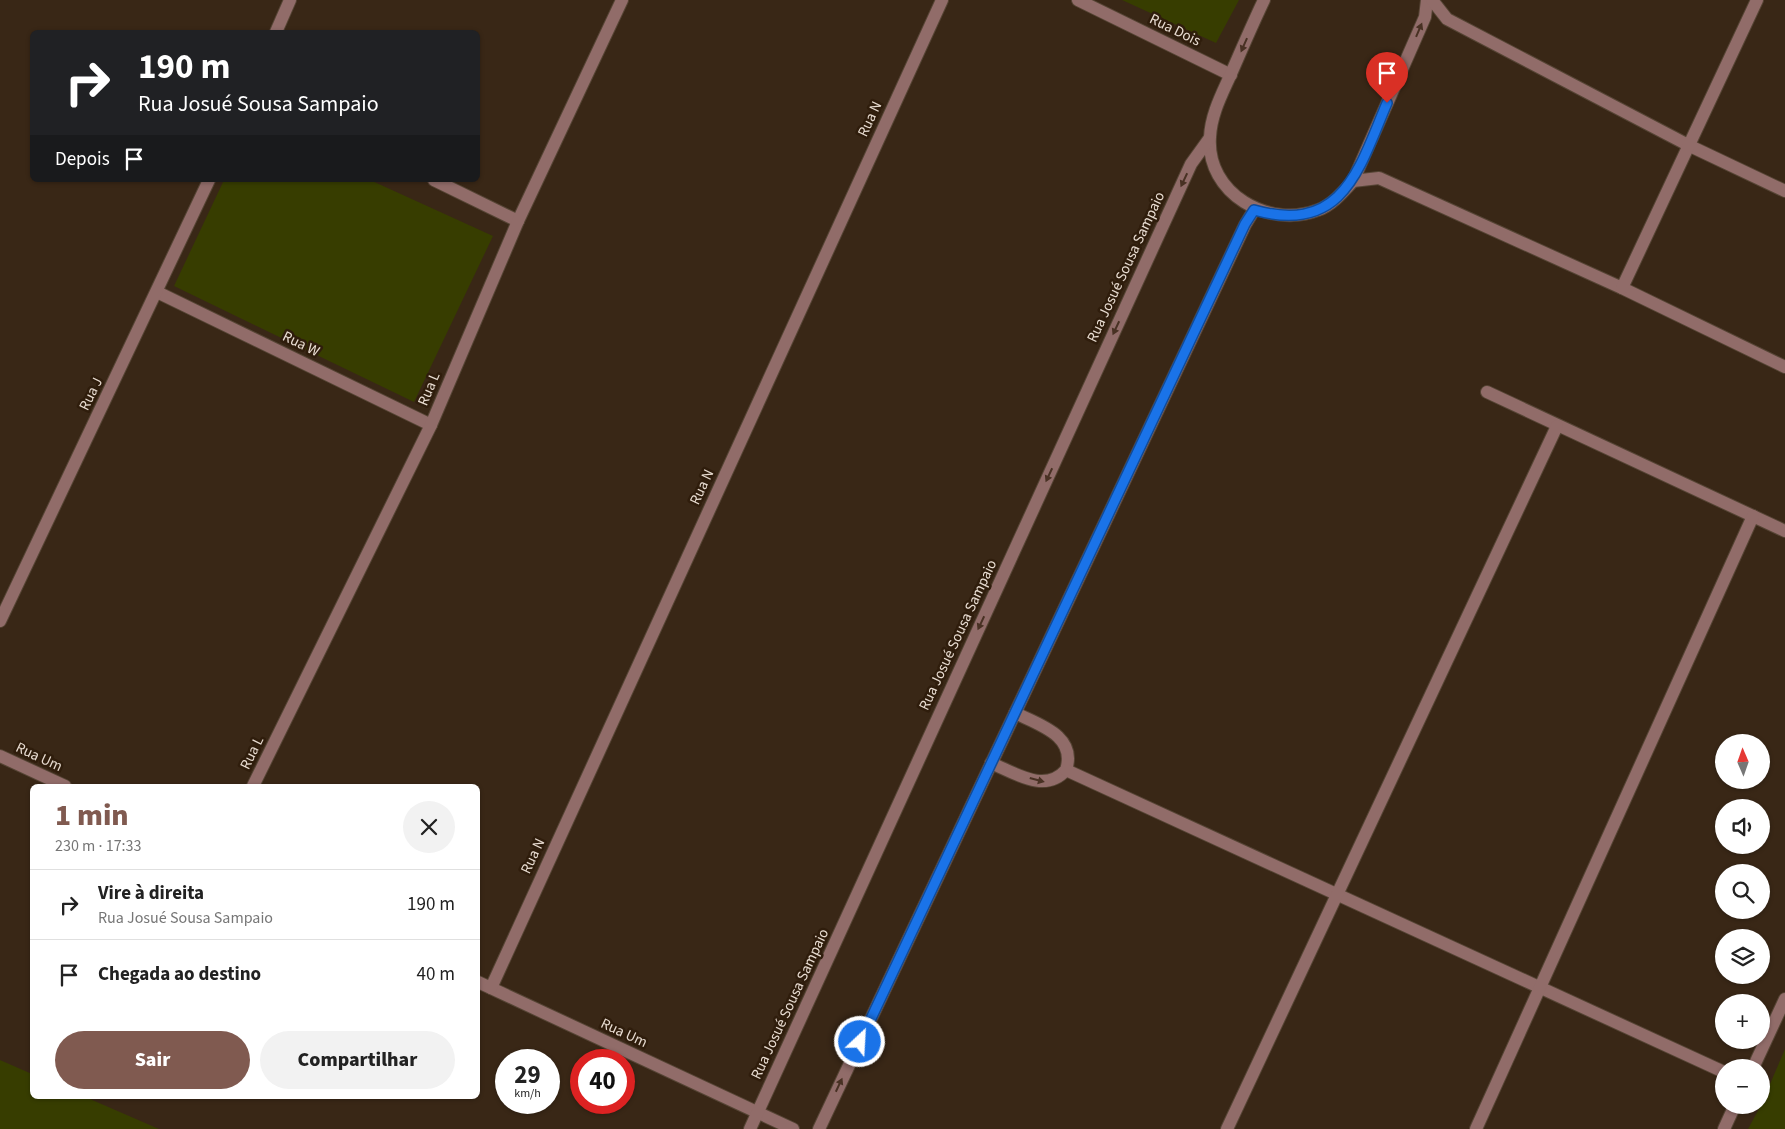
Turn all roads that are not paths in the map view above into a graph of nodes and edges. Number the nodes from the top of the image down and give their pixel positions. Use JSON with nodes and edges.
{"nodes":[{"id":1,"x":290,"y":0,"type":"edge"},
{"id":2,"x":622,"y":0,"type":"edge"},
{"id":3,"x":942,"y":0,"type":"edge"},
{"id":4,"x":1078,"y":0,"type":"edge"},
{"id":5,"x":1264,"y":0,"type":"edge"},
{"id":6,"x":1427,"y":0,"type":"edge"},
{"id":7,"x":1432,"y":0,"type":"edge"},
{"id":8,"x":1757,"y":0,"type":"edge"},
{"id":9,"x":277,"y":30,"type":"edge"},
{"id":10,"x":1231,"y":75,"type":"junction"},
{"id":11,"x":1209,"y":139,"type":"junction"},
{"id":12,"x":1690,"y":146,"type":"junction"},
{"id":13,"x":1353,"y":181,"type":"junction"},
{"id":14,"x":208,"y":182,"type":"edge"},
{"id":15,"x":438,"y":182,"type":"edge"},
{"id":16,"x":1785,"y":191,"type":"edge"},
{"id":17,"x":1254,"y":210,"type":"junction"},
{"id":18,"x":518,"y":221,"type":"junction"},
{"id":19,"x":1622,"y":288,"type":"junction"},
{"id":20,"x":157,"y":292,"type":"junction"},
{"id":21,"x":1785,"y":367,"type":"edge"},
{"id":22,"x":1487,"y":392,"type":"dead end"},
{"id":23,"x":431,"y":425,"type":"junction"},
{"id":24,"x":1557,"y":426,"type":"junction"},
{"id":25,"x":1753,"y":516,"type":"junction"},
{"id":26,"x":1785,"y":531,"type":"edge"},
{"id":27,"x":0,"y":621,"type":"edge"},
{"id":28,"x":1015,"y":713,"type":"junction"},
{"id":29,"x":0,"y":756,"type":"edge"},
{"id":30,"x":991,"y":763,"type":"junction"},
{"id":31,"x":1066,"y":770,"type":"junction"},
{"id":32,"x":60,"y":784,"type":"edge"},
{"id":33,"x":254,"y":784,"type":"edge"},
{"id":34,"x":1338,"y":894,"type":"junction"},
{"id":35,"x":480,"y":983,"type":"edge"},
{"id":36,"x":1540,"y":987,"type":"junction"},
{"id":37,"x":491,"y":988,"type":"junction"},
{"id":38,"x":1785,"y":999,"type":"edge"},
{"id":39,"x":1757,"y":1059,"type":"edge"},
{"id":40,"x":1715,"y":1068,"type":"edge"},
{"id":41,"x":758,"y":1113,"type":"junction"},
{"id":42,"x":1732,"y":1114,"type":"edge"},
{"id":43,"x":750,"y":1129,"type":"edge"},
{"id":44,"x":793,"y":1129,"type":"edge"},
{"id":45,"x":818,"y":1129,"type":"edge"},
{"id":46,"x":1227,"y":1129,"type":"edge"},
{"id":47,"x":1476,"y":1129,"type":"edge"},
{"id":48,"x":1724,"y":1129,"type":"edge"}],
"edges":[{"from":1,"to":9,"type":"street"},
{"from":2,"to":18,"type":"street","name":"Rua L"},
{"from":3,"to":37,"type":"street","name":"Rua N"},
{"from":4,"to":10,"type":"street","name":"Rua Dois"},
{"from":5,"to":10,"type":"street","name":"Rua Josué Sousa Sampaio","one_way":true},
{"from":13,"to":6,"type":"street","name":"Rua Josué Sousa Sampaio","one_way":true},
{"from":7,"to":12,"type":"street"},
{"from":8,"to":12,"type":"street"},
{"from":10,"to":11,"type":"street","name":"Rua Josué Sousa Sampaio"},
{"from":11,"to":17,"type":"street","name":"Rua Josué Sousa Sampaio"},
{"from":11,"to":41,"type":"street","name":"Rua Josué Sousa Sampaio","one_way":true},
{"from":12,"to":16,"type":"street"},
{"from":12,"to":19,"type":"street"},
{"from":13,"to":17,"type":"street","name":"Rua Josué Sousa Sampaio"},
{"from":13,"to":19,"type":"street"},
{"from":14,"to":20,"type":"street","name":"Rua J"},
{"from":15,"to":18,"type":"street"},
{"from":17,"to":28,"type":"street"},
{"from":18,"to":23,"type":"street","name":"Rua L"},
{"from":19,"to":21,"type":"street"},
{"from":20,"to":23,"type":"street","name":"Rua W"},
{"from":20,"to":27,"type":"street","name":"Rua J"},
{"from":22,"to":24,"type":"street"},
{"from":23,"to":33,"type":"street","name":"Rua L"},
{"from":24,"to":25,"type":"street"},
{"from":24,"to":34,"type":"street"},
{"from":25,"to":26,"type":"street"},
{"from":25,"to":36,"type":"street"},
{"from":28,"to":30,"type":"street"},
{"from":28,"to":31,"type":"street"},
{"from":29,"to":32,"type":"street","name":"Rua Um"},
{"from":30,"to":31,"type":"street","one_way":true},
{"from":45,"to":30,"type":"street","one_way":true},
{"from":31,"to":34,"type":"street"},
{"from":34,"to":36,"type":"street"},
{"from":34,"to":46,"type":"street"},
{"from":35,"to":37,"type":"street","name":"Rua Um"},
{"from":36,"to":40,"type":"street"},
{"from":36,"to":47,"type":"street"},
{"from":37,"to":41,"type":"street","name":"Rua Um"},
{"from":38,"to":39,"type":"street"},
{"from":41,"to":43,"type":"street","name":"Rua Josué Sousa Sampaio"},
{"from":41,"to":44,"type":"street"},
{"from":42,"to":48,"type":"street"}]}
